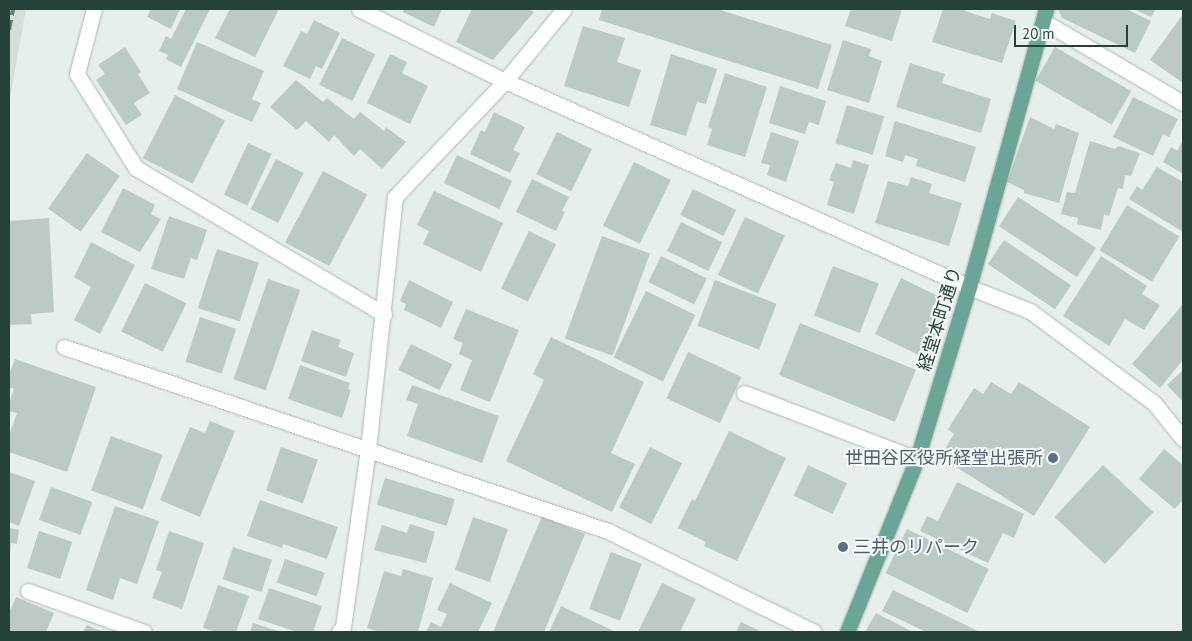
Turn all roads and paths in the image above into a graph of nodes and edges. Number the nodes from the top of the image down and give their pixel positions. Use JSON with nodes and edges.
{"nodes":[{"id":1,"x":94,"y":9,"type":"edge"},
{"id":2,"x":358,"y":9,"type":"edge"},
{"id":3,"x":564,"y":9,"type":"edge"},
{"id":4,"x":1045,"y":15,"type":"edge"},
{"id":5,"x":505,"y":81,"type":"junction"},
{"id":6,"x":1183,"y":103,"type":"edge"},
{"id":7,"x":969,"y":287,"type":"junction"},
{"id":8,"x":384,"y":314,"type":"junction"},
{"id":9,"x":64,"y":346,"type":"dead end"},
{"id":10,"x":744,"y":393,"type":"dead end"},
{"id":11,"x":1183,"y":440,"type":"edge"},
{"id":12,"x":368,"y":449,"type":"junction"},
{"id":13,"x":917,"y":459,"type":"junction"},
{"id":14,"x":28,"y":591,"type":"dead end"},
{"id":15,"x":144,"y":632,"type":"edge"},
{"id":16,"x":340,"y":632,"type":"edge"},
{"id":17,"x":814,"y":632,"type":"edge"},
{"id":18,"x":846,"y":632,"type":"edge"}],
"edges":[{"from":1,"to":8,"type":"street"},
{"from":2,"to":5,"type":"street"},
{"from":3,"to":5,"type":"street"},
{"from":4,"to":6,"type":"street"},
{"from":4,"to":7,"type":"main road","name":"経堂本町通り"},
{"from":5,"to":7,"type":"street"},
{"from":5,"to":8,"type":"street"},
{"from":7,"to":11,"type":"street"},
{"from":7,"to":13,"type":"main road","name":"経堂本町通り"},
{"from":8,"to":12,"type":"street"},
{"from":9,"to":12,"type":"street"},
{"from":10,"to":13,"type":"street"},
{"from":12,"to":16,"type":"street"},
{"from":12,"to":17,"type":"street"},
{"from":13,"to":18,"type":"main road","name":"経堂本町通り"},
{"from":14,"to":15,"type":"street"}]}
